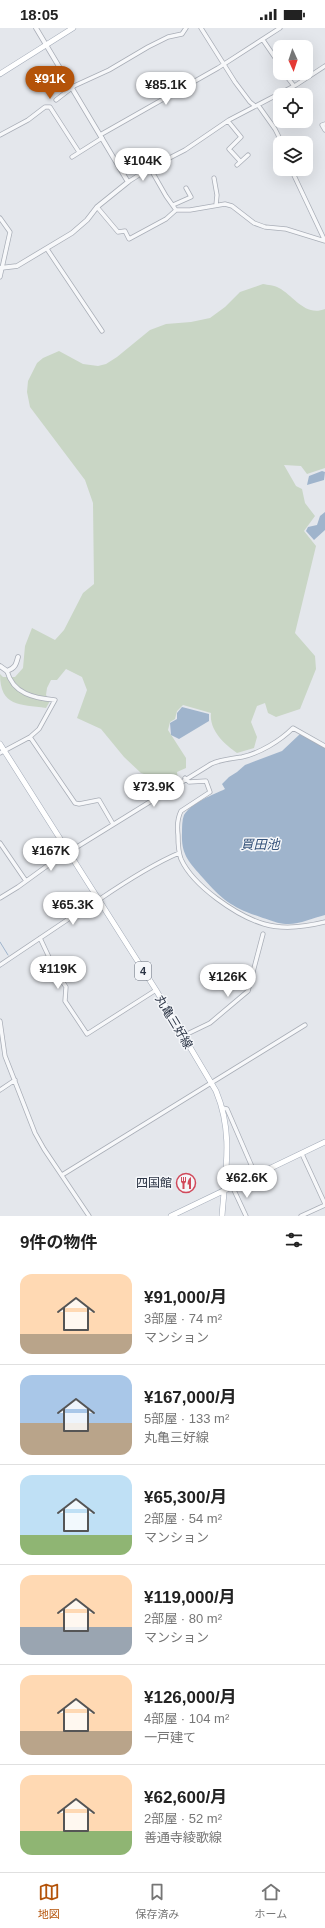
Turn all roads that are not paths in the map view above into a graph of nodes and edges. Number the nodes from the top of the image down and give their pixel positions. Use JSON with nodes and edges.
{"nodes":[{"id":1,"x":36,"y":28,"type":"edge"},
{"id":2,"x":73,"y":28,"type":"edge"},
{"id":3,"x":186,"y":28,"type":"edge"},
{"id":4,"x":201,"y":28,"type":"edge"},
{"id":5,"x":280,"y":28,"type":"edge"},
{"id":6,"x":263,"y":40,"type":"junction"},
{"id":7,"x":46,"y":45,"type":"junction"},
{"id":8,"x":273,"y":55,"type":"edge"},
{"id":9,"x":224,"y":64,"type":"junction"},
{"id":10,"x":325,"y":66,"type":"edge"},
{"id":11,"x":0,"y":74,"type":"edge"},
{"id":12,"x":289,"y":80,"type":"edge"},
{"id":13,"x":294,"y":86,"type":"junction"},
{"id":14,"x":72,"y":88,"type":"junction"},
{"id":15,"x":56,"y":100,"type":"dead end"},
{"id":16,"x":257,"y":105,"type":"junction"},
{"id":17,"x":228,"y":121,"type":"junction"},
{"id":18,"x":325,"y":124,"type":"edge"},
{"id":19,"x":325,"y":130,"type":"edge"},
{"id":20,"x":0,"y":135,"type":"edge"},
{"id":21,"x":101,"y":136,"type":"junction"},
{"id":22,"x":278,"y":136,"type":"edge"},
{"id":23,"x":79,"y":152,"type":"junction"},
{"id":24,"x":248,"y":155,"type":"dead end"},
{"id":25,"x":72,"y":158,"type":"dead end"},
{"id":26,"x":240,"y":161,"type":"junction"},
{"id":27,"x":237,"y":165,"type":"dead end"},
{"id":28,"x":150,"y":168,"type":"junction"},
{"id":29,"x":294,"y":176,"type":"edge"},
{"id":30,"x":214,"y":178,"type":"dead end"},
{"id":31,"x":128,"y":182,"type":"junction"},
{"id":32,"x":186,"y":188,"type":"dead end"},
{"id":33,"x":173,"y":205,"type":"junction"},
{"id":34,"x":216,"y":205,"type":"junction"},
{"id":35,"x":97,"y":207,"type":"junction"},
{"id":36,"x":176,"y":210,"type":"junction"},
{"id":37,"x":0,"y":218,"type":"edge"},
{"id":38,"x":325,"y":241,"type":"edge"},
{"id":39,"x":47,"y":249,"type":"junction"},
{"id":40,"x":1,"y":268,"type":"edge"},
{"id":41,"x":0,"y":277,"type":"edge"},
{"id":42,"x":102,"y":330,"type":"dead end"},
{"id":43,"x":18,"y":657,"type":"dead end"},
{"id":44,"x":0,"y":666,"type":"edge"},
{"id":45,"x":7,"y":671,"type":"junction"},
{"id":46,"x":30,"y":737,"type":"junction"},
{"id":47,"x":0,"y":744,"type":"edge"},
{"id":48,"x":325,"y":746,"type":"edge"},
{"id":49,"x":2,"y":752,"type":"edge"},
{"id":50,"x":186,"y":778,"type":"junction"},
{"id":51,"x":113,"y":824,"type":"junction"},
{"id":52,"x":0,"y":843,"type":"edge"},
{"id":53,"x":68,"y":852,"type":"junction"},
{"id":54,"x":179,"y":853,"type":"junction"},
{"id":55,"x":26,"y":881,"type":"junction"},
{"id":56,"x":0,"y":898,"type":"edge"},
{"id":57,"x":100,"y":902,"type":"junction"},
{"id":58,"x":325,"y":922,"type":"edge"},
{"id":59,"x":263,"y":934,"type":"dead end"},
{"id":60,"x":40,"y":938,"type":"junction"},
{"id":61,"x":0,"y":965,"type":"edge"},
{"id":62,"x":156,"y":990,"type":"junction"},
{"id":63,"x":0,"y":1021,"type":"edge"},
{"id":64,"x":305,"y":1025,"type":"dead end"},
{"id":65,"x":183,"y":1036,"type":"junction"},
{"id":66,"x":15,"y":1080,"type":"junction"},
{"id":67,"x":212,"y":1084,"type":"junction"},
{"id":68,"x":0,"y":1090,"type":"edge"},
{"id":69,"x":223,"y":1108,"type":"junction"},
{"id":70,"x":325,"y":1142,"type":"edge"},
{"id":71,"x":302,"y":1154,"type":"junction"},
{"id":72,"x":62,"y":1175,"type":"junction"},
{"id":73,"x":256,"y":1176,"type":"junction"},
{"id":74,"x":233,"y":1188,"type":"junction"},
{"id":75,"x":224,"y":1192,"type":"junction"},
{"id":76,"x":325,"y":1204,"type":"edge"},
{"id":77,"x":89,"y":1216,"type":"edge"},
{"id":78,"x":171,"y":1216,"type":"edge"},
{"id":79,"x":222,"y":1216,"type":"edge"},
{"id":80,"x":246,"y":1216,"type":"edge"},
{"id":81,"x":301,"y":1216,"type":"edge"}],
"edges":[{"from":1,"to":7,"type":"street"},
{"from":2,"to":7,"type":"main road"},
{"from":3,"to":14,"type":"street"},
{"from":4,"to":9,"type":"street"},
{"from":5,"to":6,"type":"street"},
{"from":6,"to":8,"type":"street"},
{"from":6,"to":9,"type":"street"},
{"from":7,"to":11,"type":"main road"},
{"from":7,"to":14,"type":"street"},
{"from":9,"to":16,"type":"street"},
{"from":9,"to":21,"type":"street"},
{"from":10,"to":13,"type":"street"},
{"from":12,"to":13,"type":"street"},
{"from":13,"to":16,"type":"street"},
{"from":14,"to":15,"type":"street"},
{"from":14,"to":21,"type":"street"},
{"from":16,"to":17,"type":"street"},
{"from":16,"to":22,"type":"street"},
{"from":17,"to":26,"type":"street"},
{"from":17,"to":28,"type":"street"},
{"from":18,"to":19,"type":"street"},
{"from":20,"to":23,"type":"street"},
{"from":21,"to":23,"type":"street"},
{"from":21,"to":31,"type":"street"},
{"from":23,"to":25,"type":"street"},
{"from":24,"to":26,"type":"street"},
{"from":26,"to":27,"type":"street"},
{"from":28,"to":31,"type":"street"},
{"from":28,"to":33,"type":"street"},
{"from":29,"to":38,"type":"street"},
{"from":30,"to":34,"type":"street"},
{"from":31,"to":35,"type":"street"},
{"from":32,"to":33,"type":"street"},
{"from":33,"to":36,"type":"street"},
{"from":34,"to":36,"type":"street"},
{"from":34,"to":38,"type":"street"},
{"from":35,"to":36,"type":"street"},
{"from":35,"to":39,"type":"street"},
{"from":37,"to":40,"type":"street"},
{"from":39,"to":40,"type":"street"},
{"from":39,"to":42,"type":"street"},
{"from":40,"to":41,"type":"street"},
{"from":43,"to":45,"type":"street"},
{"from":44,"to":45,"type":"street"},
{"from":45,"to":46,"type":"street"},
{"from":46,"to":49,"type":"street"},
{"from":46,"to":51,"type":"street"},
{"from":47,"to":49,"type":"main road","name":"丸亀三好線","number":"4"},
{"from":48,"to":50,"type":"street"},
{"from":49,"to":53,"type":"main road","name":"丸亀三好線","number":"4"},
{"from":50,"to":51,"type":"street"},
{"from":50,"to":54,"type":"street"},
{"from":51,"to":53,"type":"street"},
{"from":52,"to":55,"type":"street"},
{"from":53,"to":55,"type":"street"},
{"from":53,"to":57,"type":"main road","name":"丸亀三好線","number":"4"},
{"from":54,"to":57,"type":"street"},
{"from":54,"to":58,"type":"street"},
{"from":55,"to":56,"type":"street"},
{"from":57,"to":60,"type":"street"},
{"from":57,"to":62,"type":"main road","name":"丸亀三好線","number":"4"},
{"from":59,"to":65,"type":"street"},
{"from":60,"to":61,"type":"street"},
{"from":60,"to":62,"type":"street"},
{"from":62,"to":65,"type":"main road","name":"丸亀三好線","number":"4"},
{"from":63,"to":66,"type":"street"},
{"from":64,"to":67,"type":"street"},
{"from":65,"to":67,"type":"main road","name":"丸亀三好線","number":"4"},
{"from":66,"to":68,"type":"street"},
{"from":66,"to":72,"type":"street"},
{"from":67,"to":69,"type":"main road","name":"丸亀三好線","number":"4"},
{"from":67,"to":72,"type":"street"},
{"from":69,"to":73,"type":"street"},
{"from":69,"to":75,"type":"main road","name":"丸亀三好線","number":"4"},
{"from":70,"to":71,"type":"main road"},
{"from":71,"to":73,"type":"main road"},
{"from":71,"to":76,"type":"street"},
{"from":72,"to":77,"type":"street"},
{"from":73,"to":74,"type":"main road"},
{"from":74,"to":75,"type":"main road"},
{"from":74,"to":80,"type":"street"},
{"from":75,"to":78,"type":"main road"},
{"from":75,"to":79,"type":"main road","name":"丸亀三好線","number":"4"},
{"from":76,"to":81,"type":"street"}]}
